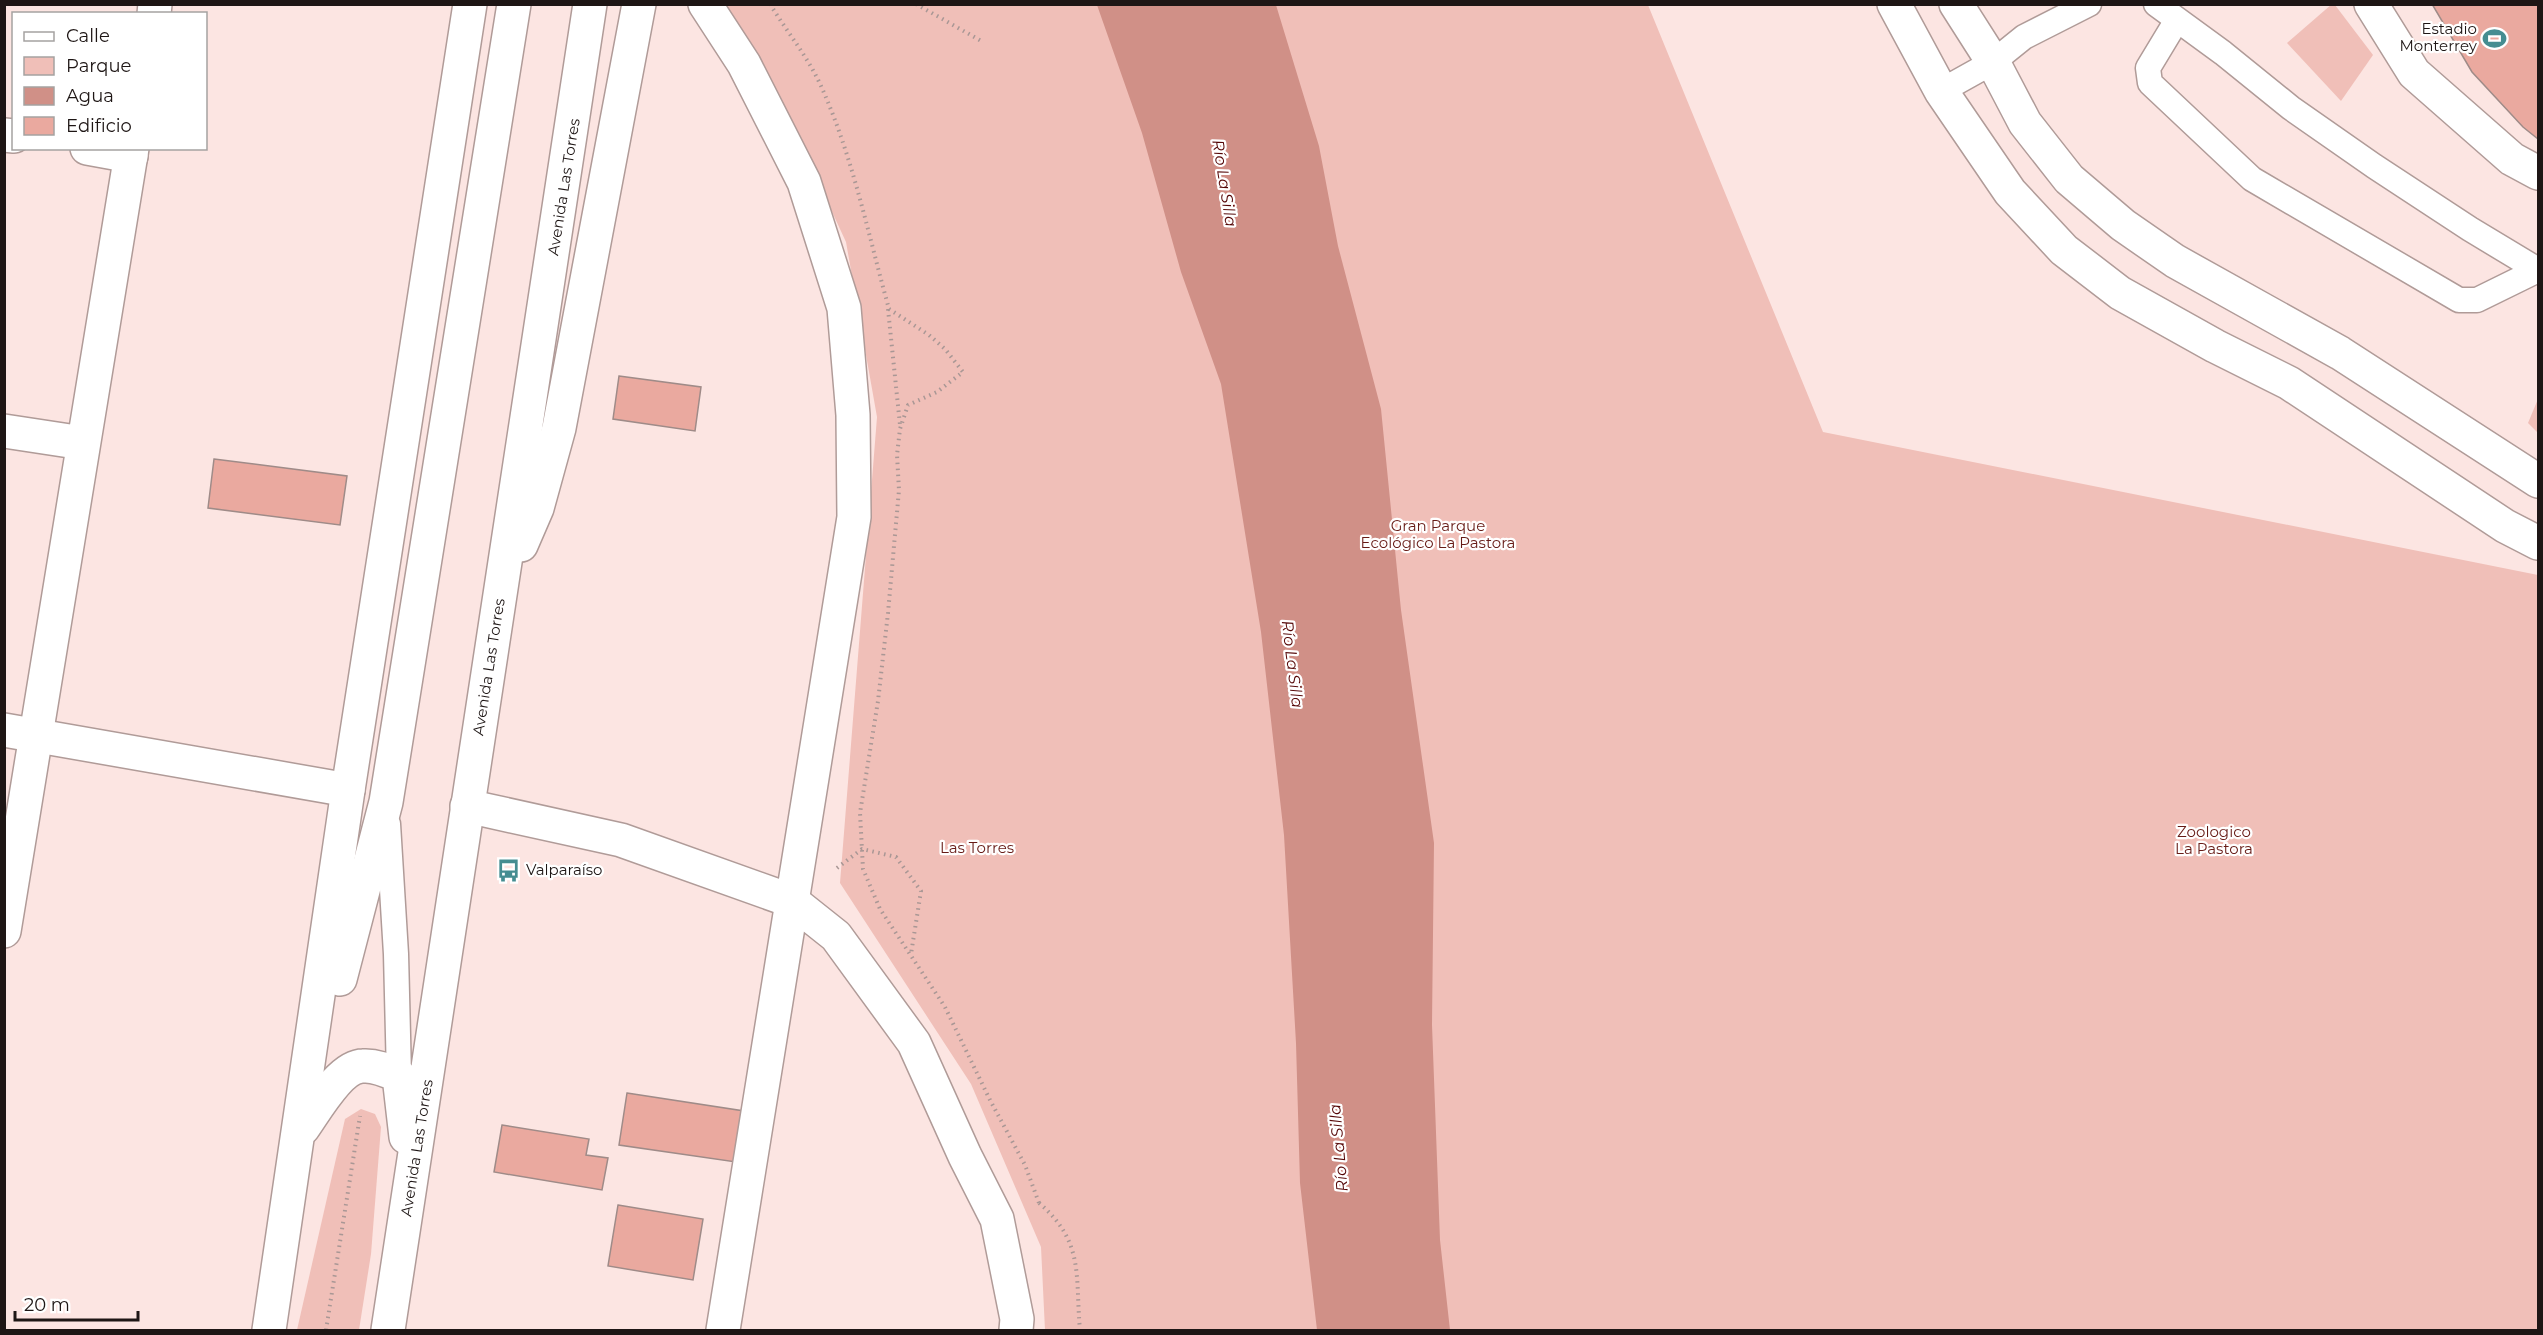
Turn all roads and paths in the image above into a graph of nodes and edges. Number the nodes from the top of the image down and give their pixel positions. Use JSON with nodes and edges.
{"nodes":[{"id":1,"x":470,"y":4,"type":"edge"},
{"id":2,"x":514,"y":4,"type":"edge"},
{"id":3,"x":590,"y":4,"type":"edge"},
{"id":4,"x":639,"y":4,"type":"edge"},
{"id":5,"x":705,"y":4,"type":"edge"},
{"id":6,"x":770,"y":4,"type":"edge"},
{"id":7,"x":915,"y":4,"type":"edge"},
{"id":8,"x":1894,"y":4,"type":"edge"},
{"id":9,"x":1956,"y":4,"type":"edge"},
{"id":10,"x":2089,"y":4,"type":"edge"},
{"id":11,"x":2156,"y":4,"type":"edge"},
{"id":12,"x":2372,"y":4,"type":"edge"},
{"id":13,"x":2177,"y":20,"type":"junction"},
{"id":14,"x":983,"y":42,"type":"dead end"},
{"id":15,"x":1993,"y":62,"type":"junction"},
{"id":16,"x":1941,"y":92,"type":"junction"},
{"id":17,"x":109,"y":150,"type":"edge"},
{"id":18,"x":131,"y":152,"type":"edge"},
{"id":19,"x":2538,"y":174,"type":"edge"},
{"id":20,"x":2538,"y":270,"type":"edge"},
{"id":21,"x":4,"y":431,"type":"edge"},
{"id":22,"x":83,"y":443,"type":"junction"},
{"id":23,"x":2538,"y":481,"type":"edge"},
{"id":24,"x":2538,"y":543,"type":"edge"},
{"id":25,"x":502,"y":588,"type":"junction"},
{"id":26,"x":4,"y":730,"type":"edge"},
{"id":27,"x":36,"y":735,"type":"junction"},
{"id":28,"x":348,"y":790,"type":"junction"},
{"id":29,"x":386,"y":802,"type":"junction"},
{"id":30,"x":467,"y":806,"type":"junction"},
{"id":31,"x":862,"y":849,"type":"junction"},
{"id":32,"x":792,"y":901,"type":"junction"},
{"id":33,"x":4,"y":931,"type":"edge"},
{"id":34,"x":910,"y":955,"type":"junction"},
{"id":35,"x":399,"y":1076,"type":"junction"},
{"id":36,"x":360,"y":1116,"type":"dead end"},
{"id":37,"x":300,"y":1131,"type":"junction"},
{"id":38,"x":411,"y":1190,"type":"junction"},
{"id":39,"x":1039,"y":1203,"type":"junction"},
{"id":40,"x":997,"y":1219,"type":"junction"},
{"id":41,"x":269,"y":1330,"type":"edge"},
{"id":42,"x":326,"y":1330,"type":"edge"},
{"id":43,"x":388,"y":1330,"type":"edge"},
{"id":44,"x":723,"y":1330,"type":"edge"},
{"id":45,"x":1016,"y":1330,"type":"edge"},
{"id":46,"x":1080,"y":1330,"type":"edge"}],
"edges":[{"from":1,"to":28,"type":"street"},
{"from":2,"to":29,"type":"street"},
{"from":3,"to":25,"type":"street","name":"Avenida Las Torres"},
{"from":4,"to":25,"type":"street"},
{"from":5,"to":32,"type":"street"},
{"from":6,"to":31,"type":"path"},
{"from":7,"to":14,"type":"path"},
{"from":8,"to":16,"type":"street"},
{"from":9,"to":15,"type":"street"},
{"from":10,"to":15,"type":"lane"},
{"from":11,"to":13,"type":"lane"},
{"from":12,"to":19,"type":"street"},
{"from":13,"to":20,"type":"lane"},
{"from":13,"to":20,"type":"lane"},
{"from":15,"to":16,"type":"lane"},
{"from":15,"to":23,"type":"street"},
{"from":16,"to":24,"type":"street"},
{"from":17,"to":18,"type":"street"},
{"from":18,"to":22,"type":"street"},
{"from":21,"to":22,"type":"street"},
{"from":22,"to":27,"type":"street"},
{"from":25,"to":30,"type":"street","name":"Avenida Las Torres"},
{"from":26,"to":27,"type":"street"},
{"from":27,"to":28,"type":"street"},
{"from":27,"to":33,"type":"street"},
{"from":28,"to":37,"type":"street"},
{"from":29,"to":35,"type":"lane"},
{"from":29,"to":37,"type":"street"},
{"from":30,"to":32,"type":"street"},
{"from":30,"to":38,"type":"street","name":"Avenida Las Torres"},
{"from":31,"to":32,"type":"path"},
{"from":31,"to":34,"type":"path"},
{"from":31,"to":34,"type":"path"},
{"from":32,"to":40,"type":"street"},
{"from":32,"to":44,"type":"street"},
{"from":34,"to":39,"type":"path"},
{"from":35,"to":37,"type":"street"},
{"from":35,"to":38,"type":"street"},
{"from":36,"to":42,"type":"path"},
{"from":37,"to":41,"type":"street"},
{"from":38,"to":43,"type":"street","name":"Avenida Las Torres"},
{"from":39,"to":40,"type":"path"},
{"from":39,"to":46,"type":"path"},
{"from":40,"to":45,"type":"street"}]}
